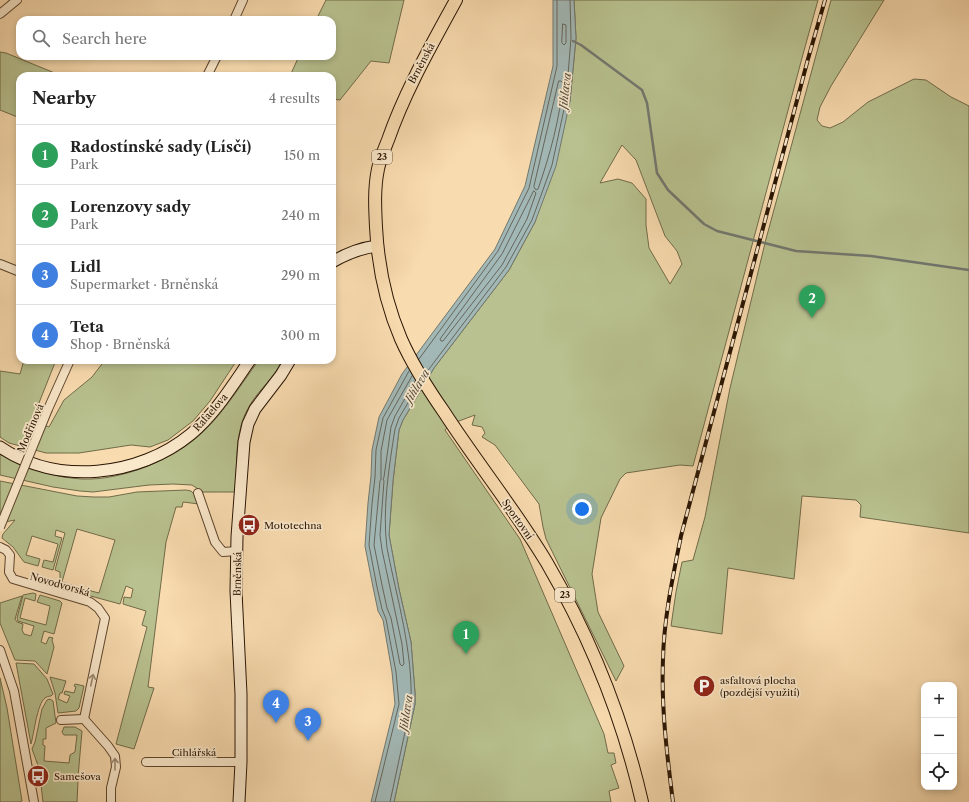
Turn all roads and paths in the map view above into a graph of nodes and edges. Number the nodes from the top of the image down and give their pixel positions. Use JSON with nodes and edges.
{"nodes":[{"id":1,"x":17,"y":0,"type":"edge"},
{"id":2,"x":243,"y":0,"type":"edge"},
{"id":3,"x":456,"y":0,"type":"edge"},
{"id":4,"x":0,"y":14,"type":"edge"},
{"id":5,"x":236,"y":16,"type":"edge"},
{"id":6,"x":215,"y":60,"type":"edge"},
{"id":7,"x":209,"y":72,"type":"edge"},
{"id":8,"x":377,"y":246,"type":"junction"},
{"id":9,"x":336,"y":260,"type":"edge"},
{"id":10,"x":0,"y":264,"type":"edge"},
{"id":11,"x":16,"y":270,"type":"edge"},
{"id":12,"x":68,"y":364,"type":"edge"},
{"id":13,"x":247,"y":364,"type":"edge"},
{"id":14,"x":288,"y":364,"type":"edge"},
{"id":15,"x":0,"y":447,"type":"edge"},
{"id":16,"x":198,"y":493,"type":"dead end"},
{"id":17,"x":0,"y":527,"type":"edge"},
{"id":18,"x":0,"y":547,"type":"edge"},
{"id":19,"x":237,"y":551,"type":"junction"},
{"id":20,"x":0,"y":650,"type":"edge"},
{"id":21,"x":84,"y":719,"type":"junction"},
{"id":22,"x":61,"y":720,"type":"dead end"},
{"id":23,"x":146,"y":762,"type":"dead end"},
{"id":24,"x":241,"y":762,"type":"junction"},
{"id":25,"x":34,"y":802,"type":"edge"},
{"id":26,"x":111,"y":802,"type":"edge"},
{"id":27,"x":239,"y":802,"type":"edge"},
{"id":28,"x":642,"y":802,"type":"edge"}],
"edges":[{"from":1,"to":4,"type":"street"},
{"from":2,"to":5,"type":"street"},
{"from":3,"to":8,"type":"main road","name":"Brněnská","number":"23"},
{"from":6,"to":7,"type":"street"},
{"from":8,"to":9,"type":"street"},
{"from":8,"to":28,"type":"main road","name":"Sportovní","number":"23"},
{"from":10,"to":11,"type":"street"},
{"from":12,"to":17,"type":"street","name":"Modřínová","bridge":true},
{"from":13,"to":15,"type":"street","name":"Rafaelova"},
{"from":14,"to":19,"type":"street","name":"Brněnská"},
{"from":16,"to":19,"type":"street"},
{"from":21,"to":18,"type":"street","name":"Novodvorská","one_way":true},
{"from":19,"to":24,"type":"street","name":"Brněnská"},
{"from":20,"to":25,"type":"street"},
{"from":21,"to":22,"type":"street"},
{"from":26,"to":21,"type":"street","one_way":true},
{"from":23,"to":24,"type":"street","name":"Cihlářská"},
{"from":24,"to":27,"type":"street","name":"Brněnská"}]}
